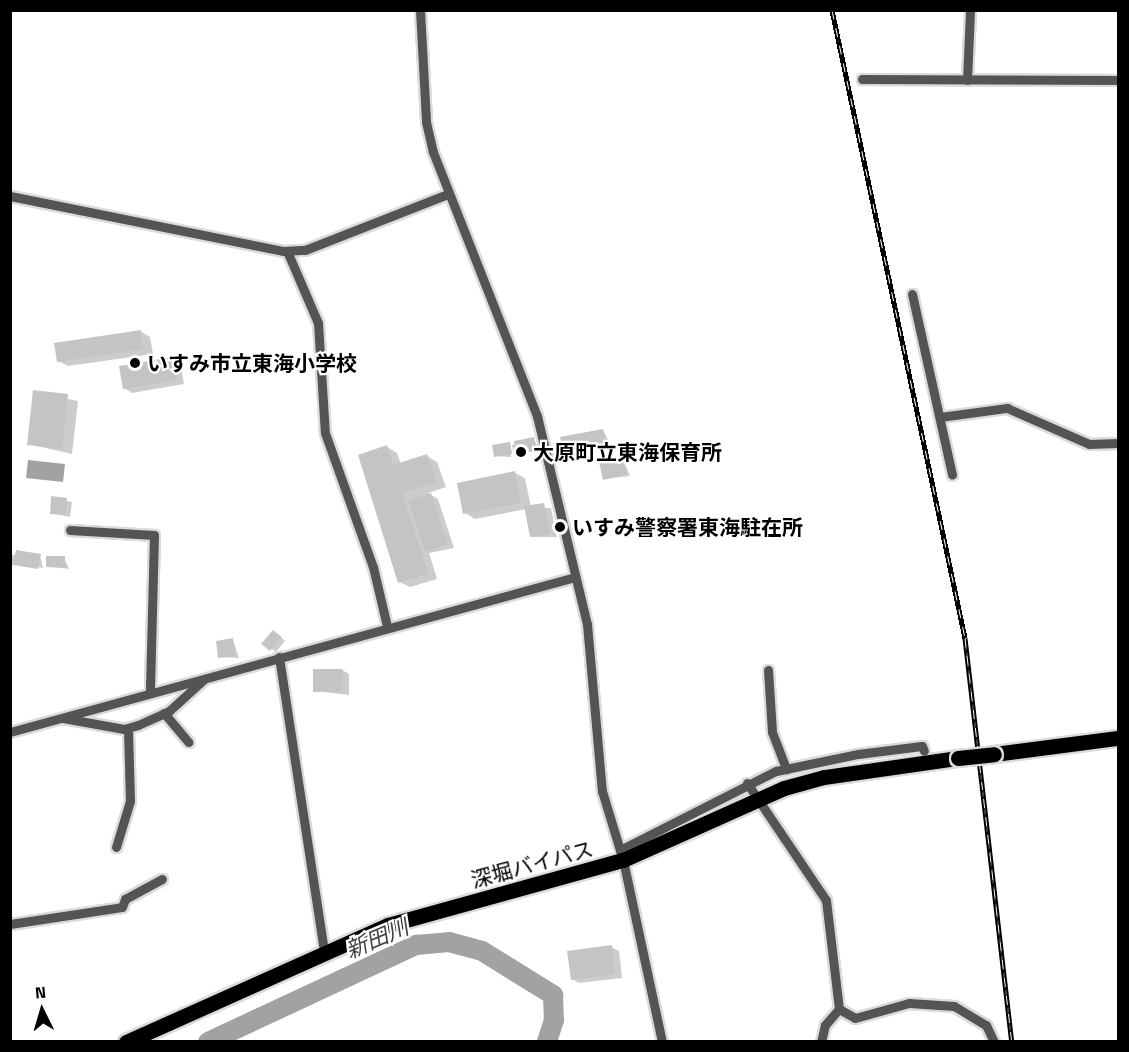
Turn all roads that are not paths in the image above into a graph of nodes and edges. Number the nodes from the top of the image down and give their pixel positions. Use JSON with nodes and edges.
{"nodes":[{"id":1,"x":420,"y":10,"type":"edge"},
{"id":2,"x":970,"y":10,"type":"edge"},
{"id":3,"x":862,"y":79,"type":"dead end"},
{"id":4,"x":967,"y":80,"type":"junction"},
{"id":5,"x":1119,"y":80,"type":"edge"},
{"id":6,"x":448,"y":194,"type":"junction"},
{"id":7,"x":10,"y":196,"type":"edge"},
{"id":8,"x":287,"y":250,"type":"junction"},
{"id":9,"x":912,"y":294,"type":"dead end"},
{"id":10,"x":940,"y":417,"type":"junction"},
{"id":11,"x":1119,"y":443,"type":"edge"},
{"id":12,"x":952,"y":475,"type":"dead end"},
{"id":13,"x":70,"y":530,"type":"dead end"},
{"id":14,"x":575,"y":577,"type":"junction"},
{"id":15,"x":387,"y":626,"type":"junction"},
{"id":16,"x":279,"y":657,"type":"junction"},
{"id":17,"x":768,"y":670,"type":"dead end"},
{"id":18,"x":207,"y":677,"type":"junction"},
{"id":19,"x":150,"y":692,"type":"junction"},
{"id":20,"x":164,"y":713,"type":"junction"},
{"id":21,"x":58,"y":718,"type":"junction"},
{"id":22,"x":128,"y":728,"type":"junction"},
{"id":23,"x":10,"y":732,"type":"edge"},
{"id":24,"x":1119,"y":738,"type":"edge"},
{"id":25,"x":188,"y":742,"type":"dead end"},
{"id":26,"x":924,"y":751,"type":"dead end"},
{"id":27,"x":786,"y":769,"type":"junction"},
{"id":28,"x":747,"y":783,"type":"junction"},
{"id":29,"x":755,"y":799,"type":"junction"},
{"id":30,"x":116,"y":847,"type":"dead end"},
{"id":31,"x":621,"y":855,"type":"junction"},
{"id":32,"x":162,"y":879,"type":"dead end"},
{"id":33,"x":10,"y":924,"type":"edge"},
{"id":34,"x":324,"y":952,"type":"junction"},
{"id":35,"x":839,"y":1009,"type":"junction"},
{"id":36,"x":126,"y":1041,"type":"edge"},
{"id":37,"x":662,"y":1041,"type":"edge"},
{"id":38,"x":821,"y":1041,"type":"edge"},
{"id":39,"x":994,"y":1041,"type":"edge"}],
"edges":[{"from":1,"to":6,"type":"street"},
{"from":2,"to":4,"type":"street"},
{"from":3,"to":4,"type":"street"},
{"from":4,"to":5,"type":"street"},
{"from":6,"to":8,"type":"street"},
{"from":6,"to":14,"type":"street"},
{"from":7,"to":8,"type":"street"},
{"from":8,"to":15,"type":"street"},
{"from":9,"to":10,"type":"street"},
{"from":10,"to":11,"type":"street"},
{"from":10,"to":12,"type":"street"},
{"from":13,"to":19,"type":"street"},
{"from":14,"to":15,"type":"street"},
{"from":14,"to":31,"type":"street"},
{"from":15,"to":16,"type":"street"},
{"from":16,"to":18,"type":"street"},
{"from":16,"to":34,"type":"street"},
{"from":17,"to":27,"type":"street"},
{"from":18,"to":19,"type":"street"},
{"from":18,"to":20,"type":"street"},
{"from":19,"to":21,"type":"street"},
{"from":20,"to":22,"type":"street"},
{"from":20,"to":25,"type":"street"},
{"from":21,"to":22,"type":"street"},
{"from":21,"to":23,"type":"street"},
{"from":22,"to":30,"type":"street"},
{"from":24,"to":29,"type":"highway","name":"深堀バイパス","bridge":true},
{"from":26,"to":27,"type":"street"},
{"from":27,"to":28,"type":"street"},
{"from":28,"to":29,"type":"street"},
{"from":28,"to":31,"type":"street"},
{"from":29,"to":31,"type":"highway","name":"深堀バイパス"},
{"from":29,"to":35,"type":"street"},
{"from":31,"to":34,"type":"highway","name":"深堀バイパス"},
{"from":31,"to":37,"type":"street"},
{"from":32,"to":33,"type":"street"},
{"from":34,"to":36,"type":"highway","name":"深堀バイパス"},
{"from":35,"to":38,"type":"street"},
{"from":35,"to":39,"type":"street"}]}
